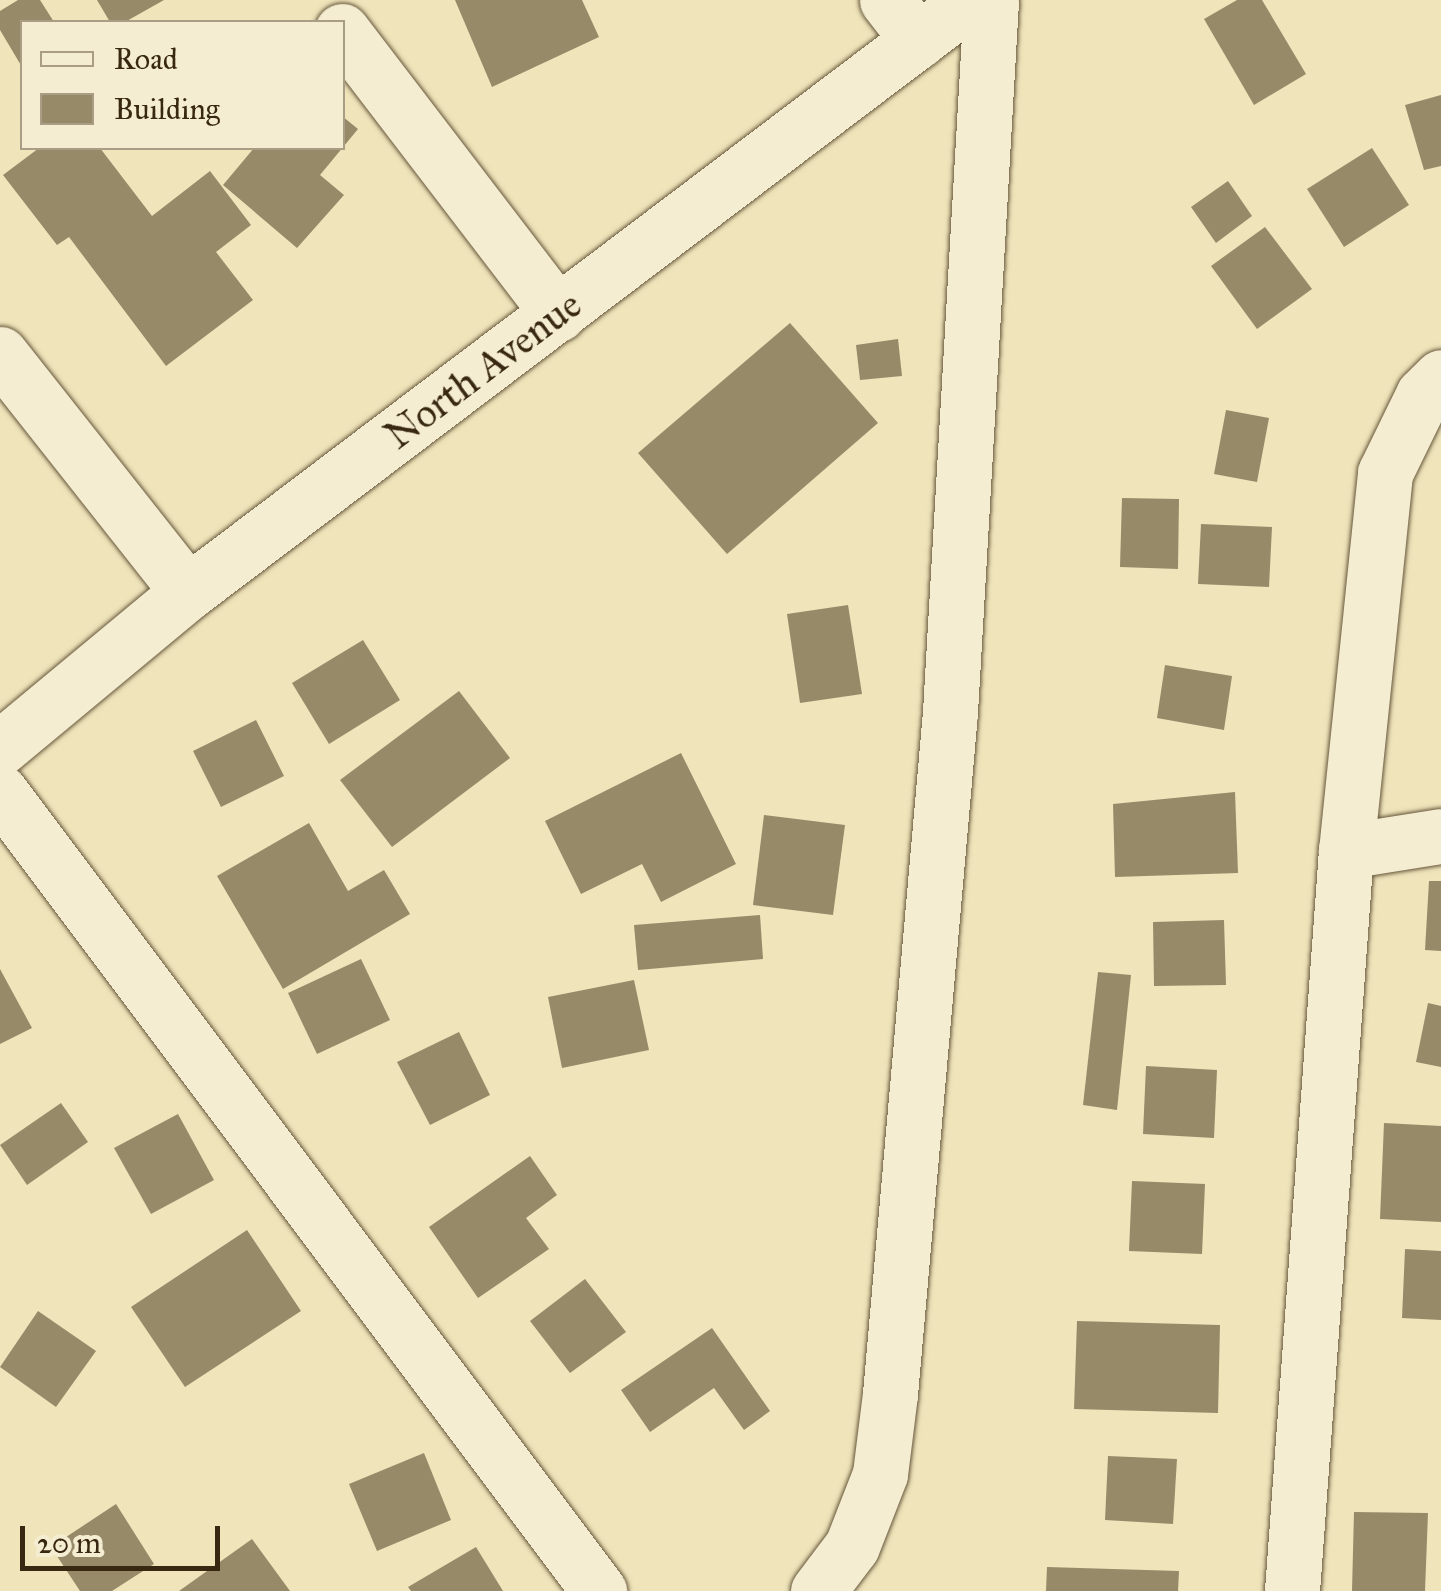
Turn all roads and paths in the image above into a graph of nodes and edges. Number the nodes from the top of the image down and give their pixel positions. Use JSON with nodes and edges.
{"nodes":[{"id":1,"x":318,"y":0,"type":"edge"},
{"id":2,"x":972,"y":0,"type":"edge"},
{"id":3,"x":991,"y":0,"type":"edge"},
{"id":4,"x":334,"y":20,"type":"edge"},
{"id":5,"x":902,"y":20,"type":"edge"},
{"id":6,"x":345,"y":35,"type":"edge"},
{"id":7,"x":558,"y":314,"type":"junction"},
{"id":8,"x":0,"y":354,"type":"edge"},
{"id":9,"x":1441,"y":376,"type":"edge"},
{"id":10,"x":188,"y":592,"type":"junction"},
{"id":11,"x":0,"y":748,"type":"edge"},
{"id":12,"x":0,"y":792,"type":"edge"},
{"id":13,"x":1441,"y":836,"type":"edge"},
{"id":14,"x":1346,"y":851,"type":"junction"},
{"id":15,"x":599,"y":1591,"type":"edge"},
{"id":16,"x":818,"y":1591,"type":"edge"},
{"id":17,"x":1292,"y":1591,"type":"edge"}],
"edges":[{"from":1,"to":4,"type":"street"},
{"from":2,"to":5,"type":"street","name":"North Avenue"},
{"from":3,"to":16,"type":"street"},
{"from":5,"to":7,"type":"street","name":"North Avenue"},
{"from":6,"to":7,"type":"street"},
{"from":7,"to":10,"type":"street","name":"North Avenue"},
{"from":8,"to":10,"type":"street"},
{"from":9,"to":14,"type":"street"},
{"from":10,"to":11,"type":"street","name":"North Avenue"},
{"from":12,"to":15,"type":"street"},
{"from":13,"to":14,"type":"street"},
{"from":14,"to":17,"type":"street"}]}
